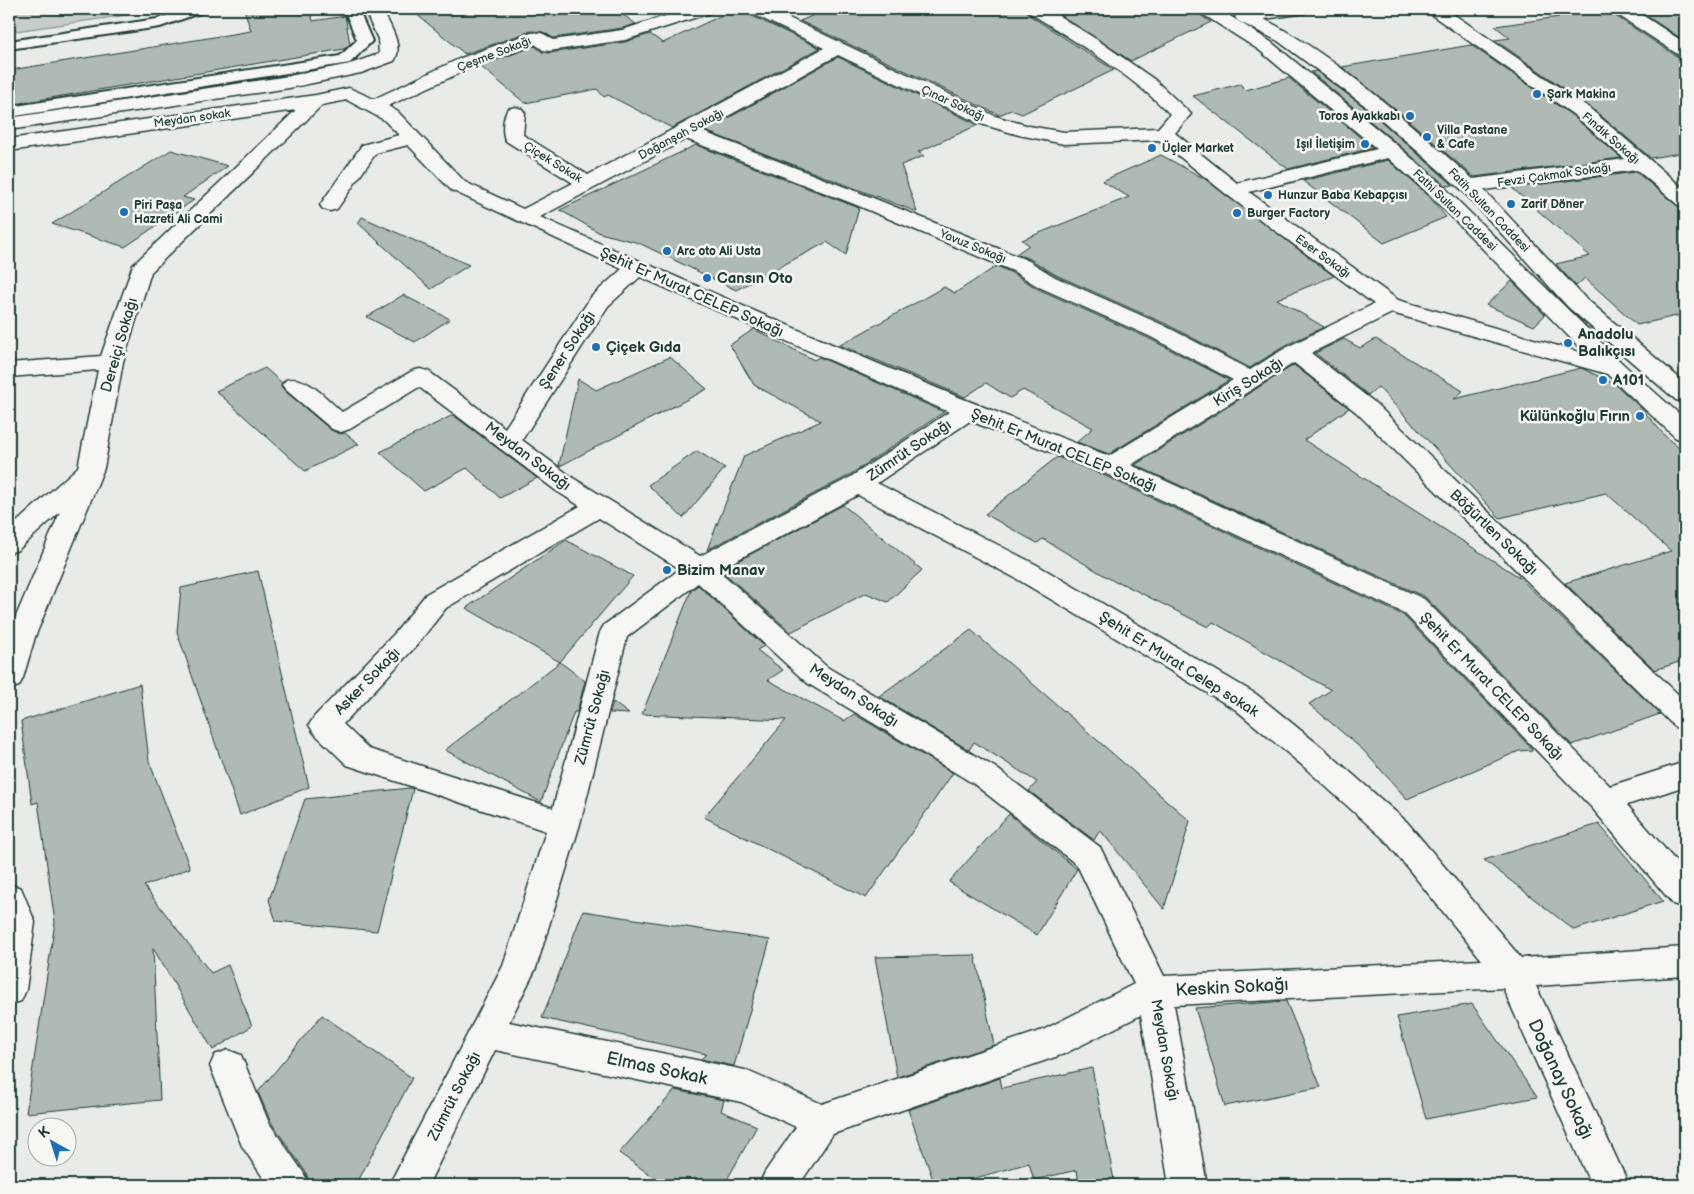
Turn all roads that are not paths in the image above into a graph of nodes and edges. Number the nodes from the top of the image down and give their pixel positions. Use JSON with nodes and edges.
{"nodes":[{"id":1,"x":197,"y":9,"type":"edge"},
{"id":2,"x":351,"y":9,"type":"edge"},
{"id":3,"x":373,"y":9,"type":"edge"},
{"id":4,"x":704,"y":9,"type":"edge"},
{"id":5,"x":757,"y":9,"type":"edge"},
{"id":6,"x":1036,"y":9,"type":"edge"},
{"id":7,"x":1207,"y":9,"type":"edge"},
{"id":8,"x":1299,"y":9,"type":"edge"},
{"id":9,"x":1435,"y":9,"type":"edge"},
{"id":10,"x":1621,"y":9,"type":"edge"},
{"id":11,"x":1237,"y":13,"type":"edge"},
{"id":12,"x":9,"y":45,"type":"edge"},
{"id":13,"x":837,"y":48,"type":"junction"},
{"id":14,"x":1685,"y":51,"type":"edge"},
{"id":15,"x":316,"y":101,"type":"junction"},
{"id":16,"x":374,"y":106,"type":"junction"},
{"id":17,"x":9,"y":112,"type":"edge"},
{"id":18,"x":515,"y":113,"type":"dead end"},
{"id":19,"x":9,"y":124,"type":"edge"},
{"id":20,"x":685,"y":132,"type":"junction"},
{"id":21,"x":1164,"y":134,"type":"junction"},
{"id":22,"x":412,"y":138,"type":"junction"},
{"id":23,"x":9,"y":145,"type":"edge"},
{"id":24,"x":1392,"y":151,"type":"junction"},
{"id":25,"x":1640,"y":164,"type":"junction"},
{"id":26,"x":588,"y":183,"type":"junction"},
{"id":27,"x":1468,"y":186,"type":"junction"},
{"id":28,"x":1233,"y":190,"type":"junction"},
{"id":29,"x":1685,"y":202,"type":"edge"},
{"id":30,"x":330,"y":205,"type":"dead end"},
{"id":31,"x":523,"y":217,"type":"junction"},
{"id":32,"x":637,"y":268,"type":"junction"},
{"id":33,"x":1390,"y":305,"type":"junction"},
{"id":34,"x":1295,"y":352,"type":"junction"},
{"id":35,"x":111,"y":362,"type":"junction"},
{"id":36,"x":1615,"y":369,"type":"junction"},
{"id":37,"x":9,"y":370,"type":"edge"},
{"id":38,"x":1251,"y":380,"type":"junction"},
{"id":39,"x":294,"y":385,"type":"dead end"},
{"id":40,"x":1685,"y":395,"type":"edge"},
{"id":41,"x":968,"y":411,"type":"junction"},
{"id":42,"x":1685,"y":432,"type":"edge"},
{"id":43,"x":509,"y":441,"type":"junction"},
{"id":44,"x":1111,"y":466,"type":"junction"},
{"id":45,"x":91,"y":468,"type":"junction"},
{"id":46,"x":858,"y":484,"type":"junction"},
{"id":47,"x":599,"y":506,"type":"junction"},
{"id":48,"x":9,"y":544,"type":"edge"},
{"id":49,"x":698,"y":568,"type":"junction"},
{"id":50,"x":9,"y":678,"type":"edge"},
{"id":51,"x":1685,"y":719,"type":"edge"},
{"id":52,"x":1685,"y":774,"type":"edge"},
{"id":53,"x":1604,"y":800,"type":"junction"},
{"id":54,"x":564,"y":824,"type":"junction"},
{"id":55,"x":1685,"y":894,"type":"edge"},
{"id":56,"x":9,"y":898,"type":"edge"},
{"id":57,"x":1685,"y":961,"type":"edge"},
{"id":58,"x":1513,"y":973,"type":"junction"},
{"id":59,"x":9,"y":990,"type":"edge"},
{"id":60,"x":1154,"y":991,"type":"junction"},
{"id":61,"x":486,"y":1033,"type":"junction"},
{"id":62,"x":228,"y":1066,"type":"dead end"},
{"id":63,"x":821,"y":1121,"type":"junction"},
{"id":64,"x":290,"y":1185,"type":"edge"},
{"id":65,"x":408,"y":1185,"type":"edge"},
{"id":66,"x":778,"y":1185,"type":"edge"},
{"id":67,"x":1188,"y":1185,"type":"edge"},
{"id":68,"x":1610,"y":1185,"type":"edge"}],
"edges":[{"from":1,"to":12,"type":"lane"},
{"from":2,"to":17,"type":"lane"},
{"from":3,"to":19,"type":"street"},
{"from":4,"to":16,"type":"street","name":"Çeşme Sokağı"},
{"from":5,"to":13,"type":"street","name":"Çınar Sokağı"},
{"from":6,"to":21,"type":"street"},
{"from":7,"to":24,"type":"street","name":"Fathi Sultan Caddesi"},
{"from":8,"to":11,"type":"street"},
{"from":9,"to":25,"type":"street","name":"Fındık Sokağı"},
{"from":10,"to":14,"type":"street"},
{"from":11,"to":27,"type":"street","name":"Fatih Sultan Caddesi"},
{"from":13,"to":20,"type":"street","name":"Doğanşah Sokağı"},
{"from":13,"to":21,"type":"street","name":"Çınar Sokağı"},
{"from":15,"to":16,"type":"street","name":"Meydan sokak"},
{"from":15,"to":23,"type":"street","name":"Meydan sokak"},
{"from":15,"to":35,"type":"street","name":"Dereiçi Sokağı"},
{"from":16,"to":22,"type":"street","name":"Şehit Er Murat CELEP Sokağı"},
{"from":18,"to":26,"type":"street","name":"Çiçek Sokak"},
{"from":20,"to":26,"type":"street","name":"Doğanşah Sokağı"},
{"from":20,"to":38,"type":"street","name":"Yavuz Sokağı"},
{"from":21,"to":28,"type":"street","name":"Eser Sokağı"},
{"from":22,"to":30,"type":"street"},
{"from":22,"to":31,"type":"street","name":"Şehit Er Murat CELEP Sokağı"},
{"from":24,"to":28,"type":"street"},
{"from":24,"to":36,"type":"street","name":"Fathi Sultan Caddesi"},
{"from":25,"to":27,"type":"street","name":"Fevzi Çakmak Sokağı"},
{"from":25,"to":29,"type":"street","name":"Fındık Sokağı"},
{"from":26,"to":31,"type":"street","name":"Doğanşah Sokağı"},
{"from":27,"to":40,"type":"street","name":"Fatih Sultan Caddesi"},
{"from":28,"to":33,"type":"street","name":"Eser Sokağı"},
{"from":31,"to":32,"type":"street","name":"Şehit Er Murat CELEP Sokağı"},
{"from":32,"to":41,"type":"street","name":"Şehit Er Murat CELEP Sokağı"},
{"from":32,"to":43,"type":"street","name":"Şener Sokağı"},
{"from":33,"to":34,"type":"street","name":"Kiriş Sokağı"},
{"from":33,"to":36,"type":"street","name":"Eser Sokağı"},
{"from":34,"to":38,"type":"street","name":"Kiriş Sokağı"},
{"from":34,"to":51,"type":"street","name":"Böğürtlen Sokağı"},
{"from":35,"to":37,"type":"street"},
{"from":35,"to":45,"type":"street","name":"Dereiçi Sokağı"},
{"from":36,"to":42,"type":"street","name":"Fathi Sultan Caddesi"},
{"from":38,"to":44,"type":"street","name":"Kiriş Sokağı"},
{"from":39,"to":43,"type":"street","name":"Meydan Sokağı"},
{"from":41,"to":44,"type":"street","name":"Şehit Er Murat CELEP Sokağı"},
{"from":41,"to":46,"type":"street","name":"Zümrüt Sokağı"},
{"from":43,"to":47,"type":"street","name":"Meydan Sokağı"},
{"from":44,"to":53,"type":"street","name":"Şehit Er Murat CELEP Sokağı"},
{"from":45,"to":48,"type":"street"},
{"from":45,"to":50,"type":"street","name":"Dereiçi Sokağı"},
{"from":46,"to":49,"type":"street","name":"Zümrüt Sokağı"},
{"from":46,"to":58,"type":"street","name":"Şehit Er Murat Celep sokak"},
{"from":47,"to":49,"type":"street","name":"Meydan Sokağı"},
{"from":47,"to":54,"type":"street","name":"Asker Sokağı"},
{"from":49,"to":54,"type":"street","name":"Zümrüt Sokağı"},
{"from":49,"to":60,"type":"street","name":"Meydan Sokağı"},
{"from":52,"to":53,"type":"street"},
{"from":53,"to":55,"type":"street","name":"Şehit Er Murat CELEP Sokağı"},
{"from":54,"to":61,"type":"street","name":"Zümrüt Sokağı"},
{"from":56,"to":59,"type":"street"},
{"from":57,"to":58,"type":"street","name":"Keskin Sokağı"},
{"from":58,"to":60,"type":"street","name":"Keskin Sokağı"},
{"from":58,"to":68,"type":"street","name":"Doğanay Sokağı"},
{"from":60,"to":63,"type":"street","name":"Keskin Sokağı"},
{"from":60,"to":67,"type":"street","name":"Meydan Sokağı"},
{"from":61,"to":63,"type":"street","name":"Elmas Sokak"},
{"from":61,"to":65,"type":"street","name":"Zümrüt Sokağı"},
{"from":62,"to":64,"type":"street"},
{"from":63,"to":66,"type":"street"}]}
